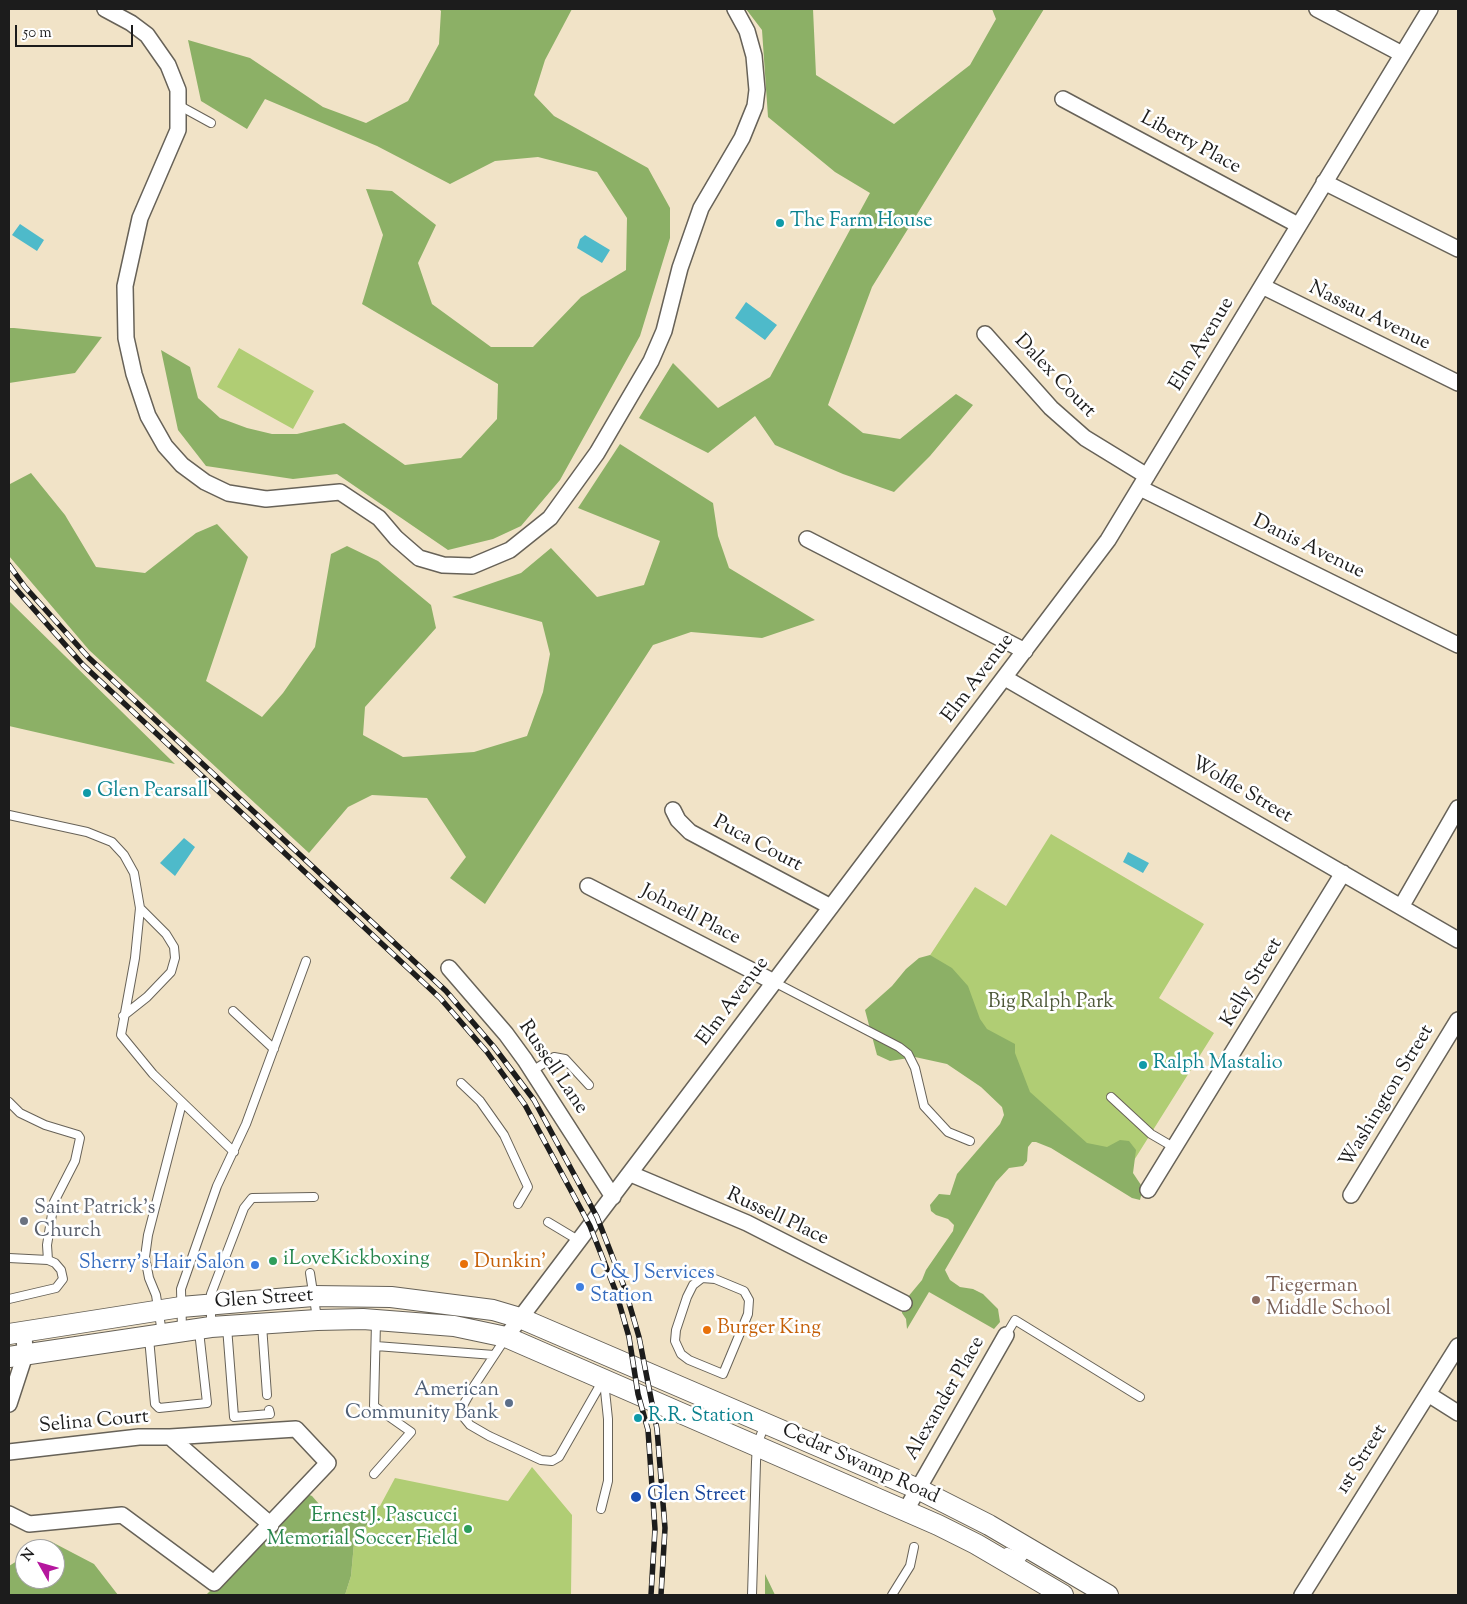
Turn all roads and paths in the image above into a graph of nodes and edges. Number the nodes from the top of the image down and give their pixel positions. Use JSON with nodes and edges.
{"nodes":[{"id":1,"x":105,"y":9,"type":"edge"},
{"id":2,"x":735,"y":9,"type":"edge"},
{"id":3,"x":1317,"y":9,"type":"edge"},
{"id":4,"x":1430,"y":9,"type":"edge"},
{"id":5,"x":1402,"y":54,"type":"junction"},
{"id":6,"x":1063,"y":99,"type":"dead end"},
{"id":7,"x":180,"y":106,"type":"junction"},
{"id":8,"x":211,"y":123,"type":"dead end"},
{"id":9,"x":1324,"y":182,"type":"junction"},
{"id":10,"x":1298,"y":225,"type":"junction"},
{"id":11,"x":1458,"y":249,"type":"edge"},
{"id":12,"x":1262,"y":286,"type":"junction"},
{"id":13,"x":985,"y":334,"type":"dead end"},
{"id":14,"x":1458,"y":383,"type":"edge"},
{"id":15,"x":1144,"y":482,"type":"junction"},
{"id":16,"x":807,"y":539,"type":"dead end"},
{"id":17,"x":1458,"y":645,"type":"edge"},
{"id":18,"x":1025,"y":651,"type":"junction"},
{"id":19,"x":1004,"y":678,"type":"junction"},
{"id":20,"x":1458,"y":808,"type":"edge"},
{"id":21,"x":673,"y":810,"type":"dead end"},
{"id":22,"x":9,"y":815,"type":"edge"},
{"id":23,"x":1343,"y":873,"type":"junction"},
{"id":24,"x":588,"y":886,"type":"dead end"},
{"id":25,"x":1401,"y":906,"type":"junction"},
{"id":26,"x":830,"y":907,"type":"junction"},
{"id":27,"x":140,"y":908,"type":"junction"},
{"id":28,"x":1458,"y":940,"type":"edge"},
{"id":29,"x":306,"y":961,"type":"dead end"},
{"id":30,"x":449,"y":968,"type":"dead end"},
{"id":31,"x":774,"y":982,"type":"junction"},
{"id":32,"x":233,"y":1011,"type":"dead end"},
{"id":33,"x":123,"y":1016,"type":"junction"},
{"id":34,"x":1458,"y":1020,"type":"edge"},
{"id":35,"x":274,"y":1049,"type":"junction"},
{"id":36,"x":532,"y":1071,"type":"junction"},
{"id":37,"x":461,"y":1083,"type":"dead end"},
{"id":38,"x":590,"y":1085,"type":"dead end"},
{"id":39,"x":1111,"y":1097,"type":"dead end"},
{"id":40,"x":9,"y":1102,"type":"edge"},
{"id":41,"x":182,"y":1103,"type":"junction"},
{"id":42,"x":970,"y":1141,"type":"dead end"},
{"id":43,"x":1174,"y":1148,"type":"junction"},
{"id":44,"x":234,"y":1152,"type":"junction"},
{"id":45,"x":631,"y":1174,"type":"junction"},
{"id":46,"x":1148,"y":1190,"type":"dead end"},
{"id":47,"x":1351,"y":1195,"type":"dead end"},
{"id":48,"x":314,"y":1197,"type":"dead end"},
{"id":49,"x":613,"y":1197,"type":"junction"},
{"id":50,"x":518,"y":1204,"type":"dead end"},
{"id":51,"x":548,"y":1222,"type":"dead end"},
{"id":52,"x":578,"y":1240,"type":"junction"},
{"id":53,"x":9,"y":1258,"type":"edge"},
{"id":54,"x":48,"y":1260,"type":"junction"},
{"id":55,"x":310,"y":1273,"type":"dead end"},
{"id":56,"x":313,"y":1296,"type":"junction"},
{"id":57,"x":687,"y":1297,"type":"joint"},
{"id":58,"x":9,"y":1299,"type":"edge"},
{"id":59,"x":904,"y":1303,"type":"dead end"},
{"id":60,"x":211,"y":1304,"type":"junction"},
{"id":61,"x":181,"y":1307,"type":"junction"},
{"id":62,"x":159,"y":1311,"type":"junction"},
{"id":63,"x":520,"y":1318,"type":"junction"},
{"id":64,"x":317,"y":1320,"type":"junction"},
{"id":65,"x":376,"y":1320,"type":"junction"},
{"id":66,"x":262,"y":1323,"type":"junction"},
{"id":67,"x":205,"y":1328,"type":"junction"},
{"id":68,"x":16,"y":1333,"type":"edge"},
{"id":69,"x":155,"y":1335,"type":"junction"},
{"id":70,"x":1006,"y":1335,"type":"joint"},
{"id":71,"x":506,"y":1337,"type":"junction"},
{"id":72,"x":376,"y":1346,"type":"junction"},
{"id":73,"x":1458,"y":1346,"type":"edge"},
{"id":74,"x":17,"y":1356,"type":"edge"},
{"id":75,"x":494,"y":1356,"type":"junction"},
{"id":76,"x":604,"y":1379,"type":"junction"},
{"id":77,"x":1428,"y":1394,"type":"junction"},
{"id":78,"x":267,"y":1395,"type":"dead end"},
{"id":79,"x":1140,"y":1397,"type":"dead end"},
{"id":80,"x":9,"y":1404,"type":"edge"},
{"id":81,"x":269,"y":1410,"type":"dead end"},
{"id":82,"x":1458,"y":1413,"type":"edge"},
{"id":83,"x":764,"y":1424,"type":"junction"},
{"id":84,"x":170,"y":1437,"type":"junction"},
{"id":85,"x":757,"y":1445,"type":"junction"},
{"id":86,"x":9,"y":1452,"type":"edge"},
{"id":87,"x":374,"y":1474,"type":"dead end"},
{"id":88,"x":918,"y":1489,"type":"junction"},
{"id":89,"x":601,"y":1509,"type":"dead end"},
{"id":90,"x":906,"y":1510,"type":"junction"},
{"id":91,"x":9,"y":1514,"type":"edge"},
{"id":92,"x":271,"y":1525,"type":"junction"},
{"id":93,"x":914,"y":1547,"type":"dead end"},
{"id":94,"x":1029,"y":1548,"type":"junction"},
{"id":95,"x":988,"y":1551,"type":"junction"},
{"id":96,"x":752,"y":1595,"type":"edge"},
{"id":97,"x":892,"y":1595,"type":"edge"},
{"id":98,"x":1063,"y":1595,"type":"edge"},
{"id":99,"x":1108,"y":1595,"type":"edge"},
{"id":100,"x":1302,"y":1595,"type":"edge"}],
"edges":[{"from":1,"to":7,"type":"street"},
{"from":2,"to":7,"type":"street"},
{"from":3,"to":5,"type":"street"},
{"from":4,"to":5,"type":"street","name":"Elm Avenue"},
{"from":5,"to":9,"type":"street","name":"Elm Avenue"},
{"from":6,"to":10,"type":"street","name":"Liberty Place"},
{"from":7,"to":8,"type":"lane"},
{"from":9,"to":10,"type":"street","name":"Elm Avenue"},
{"from":9,"to":11,"type":"street"},
{"from":10,"to":12,"type":"street","name":"Elm Avenue"},
{"from":12,"to":14,"type":"street","name":"Nassau Avenue"},
{"from":12,"to":15,"type":"street","name":"Elm Avenue"},
{"from":13,"to":15,"type":"street","name":"Dalex Court"},
{"from":15,"to":17,"type":"street","name":"Danis Avenue"},
{"from":15,"to":18,"type":"street","name":"Elm Avenue"},
{"from":16,"to":18,"type":"street"},
{"from":18,"to":19,"type":"street","name":"Elm Avenue"},
{"from":19,"to":23,"type":"street","name":"Wolfle Street"},
{"from":19,"to":26,"type":"street","name":"Elm Avenue"},
{"from":20,"to":25,"type":"street"},
{"from":21,"to":26,"type":"street","name":"Puca Court"},
{"from":22,"to":27,"type":"lane"},
{"from":23,"to":25,"type":"street","name":"Wolfle Street"},
{"from":23,"to":43,"type":"street","name":"Kelly Street"},
{"from":24,"to":31,"type":"street","name":"Johnell Place"},
{"from":25,"to":28,"type":"street","name":"Wolfle Street"},
{"from":26,"to":31,"type":"street","name":"Elm Avenue"},
{"from":27,"to":33,"type":"lane"},
{"from":27,"to":33,"type":"lane"},
{"from":29,"to":35,"type":"lane"},
{"from":30,"to":36,"type":"street","name":"Russell Lane"},
{"from":31,"to":42,"type":"lane"},
{"from":31,"to":45,"type":"street","name":"Elm Avenue"},
{"from":32,"to":35,"type":"lane"},
{"from":33,"to":41,"type":"lane"},
{"from":34,"to":47,"type":"street","name":"Washington Street"},
{"from":35,"to":44,"type":"lane"},
{"from":36,"to":38,"type":"lane"},
{"from":36,"to":49,"type":"street","name":"Russell Lane"},
{"from":37,"to":50,"type":"lane"},
{"from":39,"to":43,"type":"lane"},
{"from":40,"to":54,"type":"lane"},
{"from":41,"to":44,"type":"lane"},
{"from":41,"to":62,"type":"lane"},
{"from":43,"to":46,"type":"street","name":"Kelly Street"},
{"from":44,"to":61,"type":"lane"},
{"from":45,"to":49,"type":"street","name":"Elm Avenue"},
{"from":45,"to":59,"type":"street","name":"Russell Place"},
{"from":48,"to":60,"type":"lane"},
{"from":49,"to":52,"type":"street","name":"Elm Avenue"},
{"from":51,"to":52,"type":"lane"},
{"from":52,"to":63,"type":"street","name":"Elm Avenue"},
{"from":53,"to":54,"type":"lane"},
{"from":54,"to":58,"type":"lane"},
{"from":55,"to":56,"type":"lane"},
{"from":56,"to":60,"type":"main road","name":"Glen Street"},
{"from":56,"to":63,"type":"main road","name":"Glen Street"},
{"from":56,"to":64,"type":"lane"},
{"from":57,"to":57,"type":"lane"},
{"from":60,"to":61,"type":"main road","name":"Glen Street"},
{"from":60,"to":67,"type":"lane"},
{"from":61,"to":62,"type":"main road","name":"Glen Street"},
{"from":61,"to":67,"type":"lane"},
{"from":62,"to":68,"type":"main road","name":"Glen Street"},
{"from":62,"to":69,"type":"lane"},
{"from":63,"to":71,"type":"street","name":"Elm Avenue"},
{"from":63,"to":83,"type":"main road","name":"Cedar Swamp Road"},
{"from":64,"to":65,"type":"main road","name":"Glen Street"},
{"from":64,"to":66,"type":"main road","name":"Glen Street"},
{"from":65,"to":71,"type":"main road","name":"Glen Street"},
{"from":65,"to":72,"type":"lane"},
{"from":66,"to":67,"type":"main road","name":"Glen Street"},
{"from":66,"to":78,"type":"lane"},
{"from":67,"to":69,"type":"main road","name":"Glen Street"},
{"from":67,"to":69,"type":"lane"},
{"from":67,"to":81,"type":"lane"},
{"from":68,"to":74,"type":"street"},
{"from":69,"to":74,"type":"main road","name":"Glen Street"},
{"from":70,"to":79,"type":"lane"},
{"from":70,"to":88,"type":"street","name":"Alexander Place"},
{"from":71,"to":75,"type":"lane"},
{"from":71,"to":76,"type":"main road","name":"Cedar Swamp Road"},
{"from":72,"to":75,"type":"lane"},
{"from":72,"to":87,"type":"lane"},
{"from":73,"to":77,"type":"street","name":"1st Street"},
{"from":74,"to":80,"type":"street"},
{"from":75,"to":76,"type":"lane"},
{"from":76,"to":85,"type":"main road","name":"Cedar Swamp Road"},
{"from":76,"to":89,"type":"lane"},
{"from":77,"to":82,"type":"street"},
{"from":77,"to":100,"type":"street","name":"1st Street"},
{"from":83,"to":85,"type":"lane"},
{"from":83,"to":88,"type":"main road","name":"Cedar Swamp Road"},
{"from":84,"to":86,"type":"street","name":"Selina Court"},
{"from":84,"to":92,"type":"street","name":"Selina Court"},
{"from":84,"to":92,"type":"street"},
{"from":85,"to":90,"type":"main road","name":"Cedar Swamp Road"},
{"from":85,"to":96,"type":"lane"},
{"from":88,"to":90,"type":"street","name":"Alexander Place"},
{"from":88,"to":94,"type":"main road","name":"Cedar Swamp Road"},
{"from":90,"to":95,"type":"main road","name":"Cedar Swamp Road"},
{"from":91,"to":92,"type":"street"},
{"from":93,"to":97,"type":"lane"},
{"from":94,"to":95,"type":"lane"},
{"from":94,"to":99,"type":"main road","name":"Cedar Swamp Road"},
{"from":95,"to":98,"type":"main road","name":"Cedar Swamp Road"}]}
